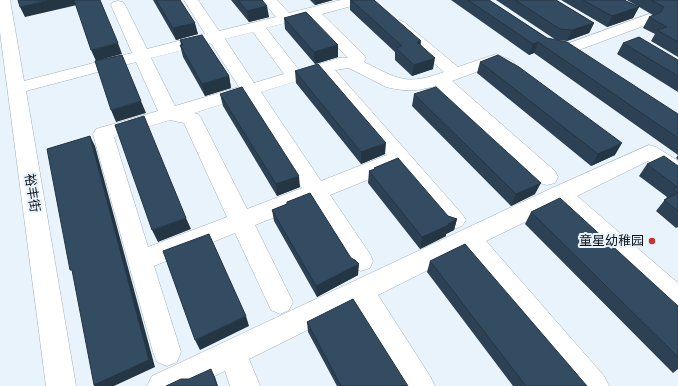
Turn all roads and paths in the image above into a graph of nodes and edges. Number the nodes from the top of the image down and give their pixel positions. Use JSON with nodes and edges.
{"nodes":[{"id":1,"x":3,"y":0,"type":"edge"},
{"id":2,"x":192,"y":0,"type":"edge"},
{"id":3,"x":269,"y":0,"type":"edge"},
{"id":4,"x":348,"y":1,"type":"edge"},
{"id":5,"x":118,"y":5,"type":"dead end"},
{"id":6,"x":631,"y":10,"type":"edge"},
{"id":7,"x":312,"y":12,"type":"junction"},
{"id":8,"x":387,"y":15,"type":"edge"},
{"id":9,"x":286,"y":19,"type":"junction"},
{"id":10,"x":256,"y":26,"type":"junction"},
{"id":11,"x":606,"y":31,"type":"junction"},
{"id":12,"x":215,"y":37,"type":"junction"},
{"id":13,"x":638,"y":42,"type":"edge"},
{"id":14,"x":570,"y":50,"type":"edge"},
{"id":15,"x":5,"y":53,"type":"edge"},
{"id":16,"x":142,"y":55,"type":"junction"},
{"id":17,"x":352,"y":63,"type":"junction"},
{"id":18,"x":323,"y":67,"type":"junction"},
{"id":19,"x":523,"y":74,"type":"edge"},
{"id":20,"x":295,"y":76,"type":"junction"},
{"id":21,"x":448,"y":77,"type":"junction"},
{"id":22,"x":16,"y":88,"type":"junction"},
{"id":23,"x":250,"y":90,"type":"junction"},
{"id":24,"x":169,"y":114,"type":"junction"},
{"id":25,"x":401,"y":158,"type":"junction"},
{"id":26,"x":678,"y":171,"type":"edge"},
{"id":27,"x":554,"y":185,"type":"junction"},
{"id":28,"x":316,"y":192,"type":"junction"},
{"id":29,"x":241,"y":222,"type":"junction"},
{"id":30,"x":462,"y":229,"type":"junction"},
{"id":31,"x":140,"y":261,"type":"junction"},
{"id":32,"x":361,"y":261,"type":"dead end"},
{"id":33,"x":361,"y":290,"type":"junction"},
{"id":34,"x":678,"y":299,"type":"edge"},
{"id":35,"x":280,"y":302,"type":"dead end"},
{"id":36,"x":167,"y":352,"type":"dead end"},
{"id":37,"x":232,"y":352,"type":"junction"},
{"id":38,"x":61,"y":386,"type":"edge"},
{"id":39,"x":162,"y":386,"type":"edge"},
{"id":40,"x":245,"y":386,"type":"edge"},
{"id":41,"x":420,"y":386,"type":"edge"},
{"id":42,"x":594,"y":386,"type":"edge"}],
"edges":[{"from":1,"to":15,"type":"street","name":"裕丰街"},
{"from":2,"to":12,"type":"street"},
{"from":3,"to":9,"type":"street"},
{"from":4,"to":7,"type":"street"},
{"from":5,"to":16,"type":"street"},
{"from":6,"to":11,"type":"street"},
{"from":7,"to":9,"type":"street"},
{"from":7,"to":17,"type":"street"},
{"from":8,"to":21,"type":"street"},
{"from":9,"to":10,"type":"street"},
{"from":10,"to":12,"type":"street"},
{"from":10,"to":20,"type":"street"},
{"from":11,"to":13,"type":"street"},
{"from":11,"to":14,"type":"street"},
{"from":12,"to":16,"type":"street"},
{"from":12,"to":23,"type":"street"},
{"from":15,"to":22,"type":"street","name":"裕丰街"},
{"from":16,"to":22,"type":"street"},
{"from":16,"to":24,"type":"street"},
{"from":17,"to":18,"type":"street"},
{"from":17,"to":21,"type":"street"},
{"from":18,"to":20,"type":"street"},
{"from":18,"to":25,"type":"street"},
{"from":19,"to":21,"type":"street"},
{"from":20,"to":23,"type":"street"},
{"from":21,"to":27,"type":"street"},
{"from":22,"to":38,"type":"street","name":"裕丰街"},
{"from":23,"to":24,"type":"street"},
{"from":23,"to":28,"type":"street"},
{"from":24,"to":29,"type":"street"},
{"from":24,"to":31,"type":"street"},
{"from":25,"to":28,"type":"street"},
{"from":25,"to":30,"type":"street"},
{"from":26,"to":27,"type":"street"},
{"from":27,"to":30,"type":"street"},
{"from":27,"to":34,"type":"street"},
{"from":28,"to":29,"type":"street"},
{"from":28,"to":32,"type":"street"},
{"from":29,"to":31,"type":"street"},
{"from":29,"to":35,"type":"street"},
{"from":30,"to":33,"type":"street"},
{"from":30,"to":42,"type":"street"},
{"from":31,"to":36,"type":"street"},
{"from":33,"to":37,"type":"street"},
{"from":33,"to":41,"type":"street"},
{"from":37,"to":39,"type":"street"},
{"from":37,"to":40,"type":"street"}]}
